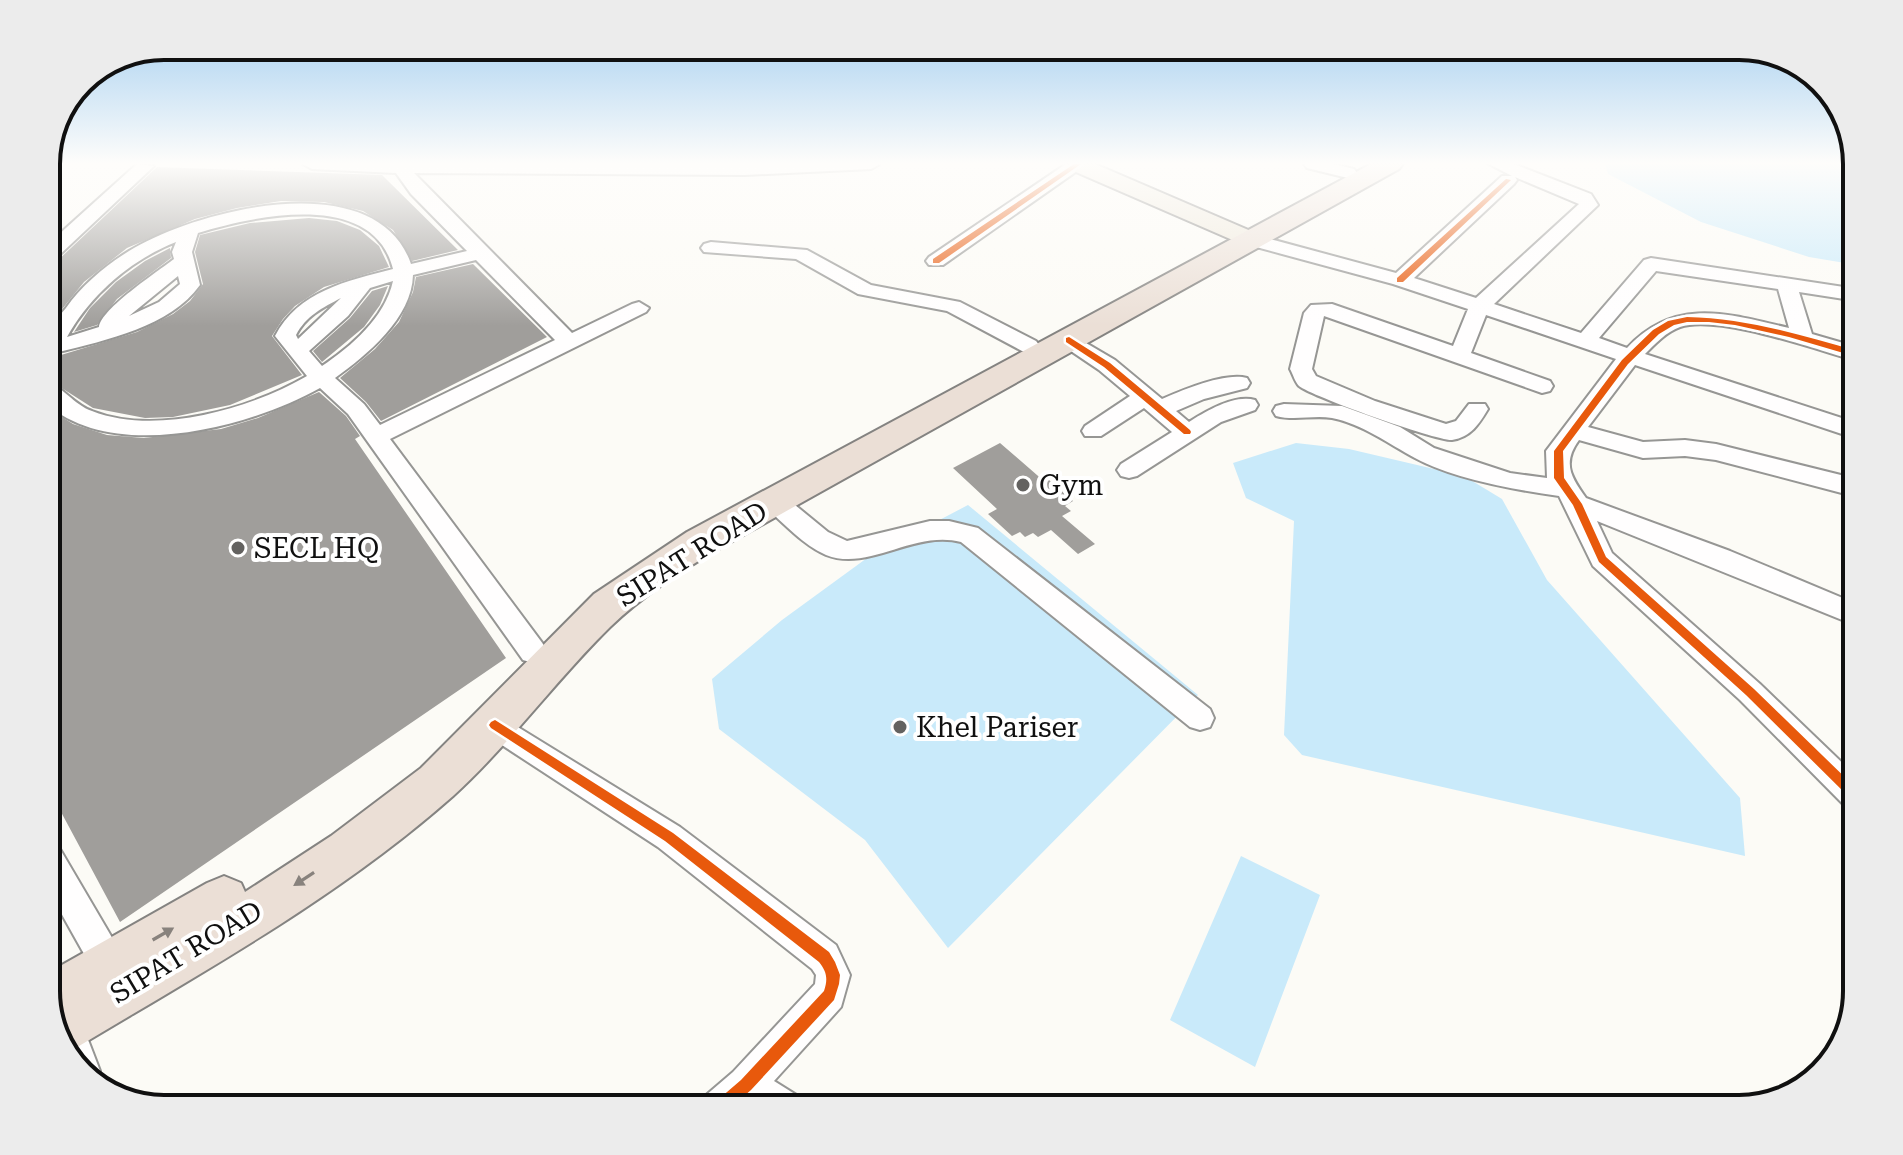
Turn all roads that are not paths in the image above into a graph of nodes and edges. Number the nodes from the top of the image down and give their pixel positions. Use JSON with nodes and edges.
{"nodes":[{"id":1,"x":86,"y":218,"type":"edge"},
{"id":2,"x":238,"y":218,"type":"edge"},
{"id":3,"x":356,"y":218,"type":"edge"},
{"id":4,"x":448,"y":218,"type":"edge"},
{"id":5,"x":999,"y":218,"type":"edge"},
{"id":6,"x":1200,"y":218,"type":"edge"},
{"id":7,"x":1271,"y":218,"type":"edge"},
{"id":8,"x":1282,"y":218,"type":"edge"},
{"id":9,"x":1459,"y":218,"type":"edge"},
{"id":10,"x":1575,"y":218,"type":"edge"},
{"id":11,"x":191,"y":228,"type":"junction"},
{"id":12,"x":1244,"y":237,"type":"junction"},
{"id":13,"x":60,"y":243,"type":"edge"},
{"id":14,"x":711,"y":248,"type":"dead end"},
{"id":15,"x":483,"y":252,"type":"junction"},
{"id":16,"x":936,"y":261,"type":"dead end"},
{"id":17,"x":404,"y":273,"type":"junction"},
{"id":18,"x":1400,"y":280,"type":"junction"},
{"id":19,"x":1786,"y":284,"type":"junction"},
{"id":20,"x":1843,"y":293,"type":"edge"},
{"id":21,"x":1480,"y":306,"type":"junction"},
{"id":22,"x":639,"y":308,"type":"dead end"},
{"id":23,"x":60,"y":332,"type":"edge"},
{"id":24,"x":1803,"y":339,"type":"junction"},
{"id":25,"x":1069,"y":340,"type":"junction"},
{"id":26,"x":1586,"y":340,"type":"junction"},
{"id":27,"x":569,"y":342,"type":"junction"},
{"id":28,"x":60,"y":346,"type":"edge"},
{"id":29,"x":1029,"y":346,"type":"junction"},
{"id":30,"x":1843,"y":350,"type":"edge"},
{"id":31,"x":1460,"y":354,"type":"junction"},
{"id":32,"x":1631,"y":356,"type":"junction"},
{"id":33,"x":323,"y":378,"type":"junction"},
{"id":34,"x":1542,"y":386,"type":"dead end"},
{"id":35,"x":1152,"y":403,"type":"junction"},
{"id":36,"x":60,"y":404,"type":"edge"},
{"id":37,"x":1477,"y":409,"type":"dead end"},
{"id":38,"x":1284,"y":411,"type":"dead end"},
{"id":39,"x":1843,"y":426,"type":"edge"},
{"id":40,"x":1093,"y":431,"type":"dead end"},
{"id":41,"x":1575,"y":431,"type":"junction"},
{"id":42,"x":1187,"y":432,"type":"junction"},
{"id":43,"x":376,"y":436,"type":"junction"},
{"id":44,"x":1129,"y":470,"type":"dead end"},
{"id":45,"x":1843,"y":484,"type":"edge"},
{"id":46,"x":1572,"y":497,"type":"junction"},
{"id":47,"x":775,"y":502,"type":"junction"},
{"id":48,"x":1843,"y":609,"type":"edge"},
{"id":49,"x":533,"y":652,"type":"junction"},
{"id":50,"x":1200,"y":718,"type":"dead end"},
{"id":51,"x":495,"y":725,"type":"junction"},
{"id":52,"x":1843,"y":772,"type":"edge"},
{"id":53,"x":60,"y":879,"type":"edge"},
{"id":54,"x":109,"y":965,"type":"junction"},
{"id":55,"x":62,"y":1009,"type":"edge"},
{"id":56,"x":62,"y":1011,"type":"edge"},
{"id":57,"x":746,"y":1085,"type":"junction"},
{"id":58,"x":734,"y":1095,"type":"edge"},
{"id":59,"x":762,"y":1095,"type":"edge"}],
"edges":[{"from":1,"to":13,"type":"street"},
{"from":2,"to":11,"type":"street"},
{"from":3,"to":17,"type":"street"},
{"from":4,"to":15,"type":"street"},
{"from":5,"to":16,"type":"street"},
{"from":6,"to":12,"type":"main road"},
{"from":7,"to":12,"type":"highway","name":"SIPAT ROAD"},
{"from":8,"to":12,"type":"highway","name":"SIPAT ROAD"},
{"from":9,"to":18,"type":"street"},
{"from":10,"to":21,"type":"street"},
{"from":11,"to":23,"type":"street"},
{"from":11,"to":28,"type":"street"},
{"from":12,"to":18,"type":"street"},
{"from":12,"to":25,"type":"highway","name":"SIPAT ROAD"},
{"from":12,"to":29,"type":"highway","name":"SIPAT ROAD"},
{"from":14,"to":29,"type":"street"},
{"from":15,"to":17,"type":"street"},
{"from":15,"to":27,"type":"street"},
{"from":17,"to":33,"type":"street"},
{"from":17,"to":33,"type":"street"},
{"from":18,"to":21,"type":"street"},
{"from":19,"to":20,"type":"street"},
{"from":19,"to":24,"type":"street"},
{"from":19,"to":26,"type":"street"},
{"from":21,"to":26,"type":"street"},
{"from":21,"to":31,"type":"street"},
{"from":22,"to":27,"type":"street"},
{"from":24,"to":30,"type":"street"},
{"from":24,"to":32,"type":"street"},
{"from":25,"to":35,"type":"street"},
{"from":25,"to":47,"type":"highway","name":"SIPAT ROAD"},
{"from":26,"to":32,"type":"street"},
{"from":27,"to":43,"type":"street"},
{"from":29,"to":49,"type":"highway","name":"SIPAT ROAD"},
{"from":31,"to":34,"type":"street"},
{"from":31,"to":37,"type":"street"},
{"from":32,"to":39,"type":"street"},
{"from":32,"to":41,"type":"street"},
{"from":33,"to":36,"type":"street"},
{"from":33,"to":43,"type":"street"},
{"from":35,"to":40,"type":"street"},
{"from":35,"to":42,"type":"street"},
{"from":35,"to":42,"type":"street"},
{"from":38,"to":46,"type":"street"},
{"from":41,"to":45,"type":"street"},
{"from":41,"to":46,"type":"street"},
{"from":42,"to":44,"type":"street"},
{"from":43,"to":49,"type":"street"},
{"from":46,"to":48,"type":"street"},
{"from":46,"to":52,"type":"street"},
{"from":47,"to":50,"type":"street"},
{"from":47,"to":51,"type":"highway","name":"SIPAT ROAD"},
{"from":54,"to":49,"type":"highway","name":"SIPAT ROAD","one_way":true},
{"from":51,"to":56,"type":"highway","name":"SIPAT ROAD","one_way":true},
{"from":51,"to":57,"type":"street"},
{"from":53,"to":54,"type":"street"},
{"from":54,"to":55,"type":"highway","name":"SIPAT ROAD"},
{"from":57,"to":58,"type":"street"},
{"from":57,"to":59,"type":"street"}]}
